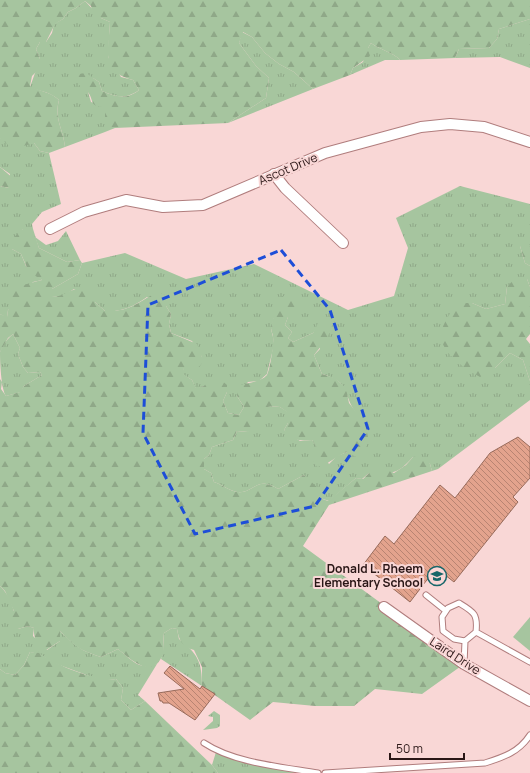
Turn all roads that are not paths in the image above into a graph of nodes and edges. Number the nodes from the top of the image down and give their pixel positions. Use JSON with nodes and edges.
{"nodes":[{"id":1,"x":530,"y":142,"type":"edge"},
{"id":2,"x":274,"y":174,"type":"junction"},
{"id":3,"x":50,"y":228,"type":"dead end"},
{"id":4,"x":343,"y":242,"type":"dead end"},
{"id":5,"x":426,"y":595,"type":"dead end"},
{"id":6,"x":384,"y":607,"type":"dead end"},
{"id":7,"x":446,"y":610,"type":"junction"},
{"id":8,"x":476,"y":632,"type":"junction"},
{"id":9,"x":465,"y":641,"type":"junction"},
{"id":10,"x":530,"y":662,"type":"edge"},
{"id":11,"x":464,"y":664,"type":"junction"},
{"id":12,"x":530,"y":701,"type":"edge"},
{"id":13,"x":530,"y":735,"type":"edge"},
{"id":14,"x":204,"y":743,"type":"dead end"},
{"id":15,"x":318,"y":773,"type":"edge"},
{"id":16,"x":325,"y":773,"type":"edge"}],
"edges":[{"from":1,"to":2,"type":"street","name":"Ascot Drive"},
{"from":2,"to":3,"type":"street","name":"Ascot Drive"},
{"from":2,"to":4,"type":"street"},
{"from":5,"to":7,"type":"lane"},
{"from":6,"to":11,"type":"street","name":"Laird Drive"},
{"from":7,"to":8,"type":"lane"},
{"from":7,"to":9,"type":"lane"},
{"from":8,"to":9,"type":"lane"},
{"from":8,"to":10,"type":"lane"},
{"from":9,"to":11,"type":"lane"},
{"from":11,"to":12,"type":"street","name":"Laird Drive"},
{"from":13,"to":16,"type":"lane"},
{"from":14,"to":15,"type":"lane"}]}
